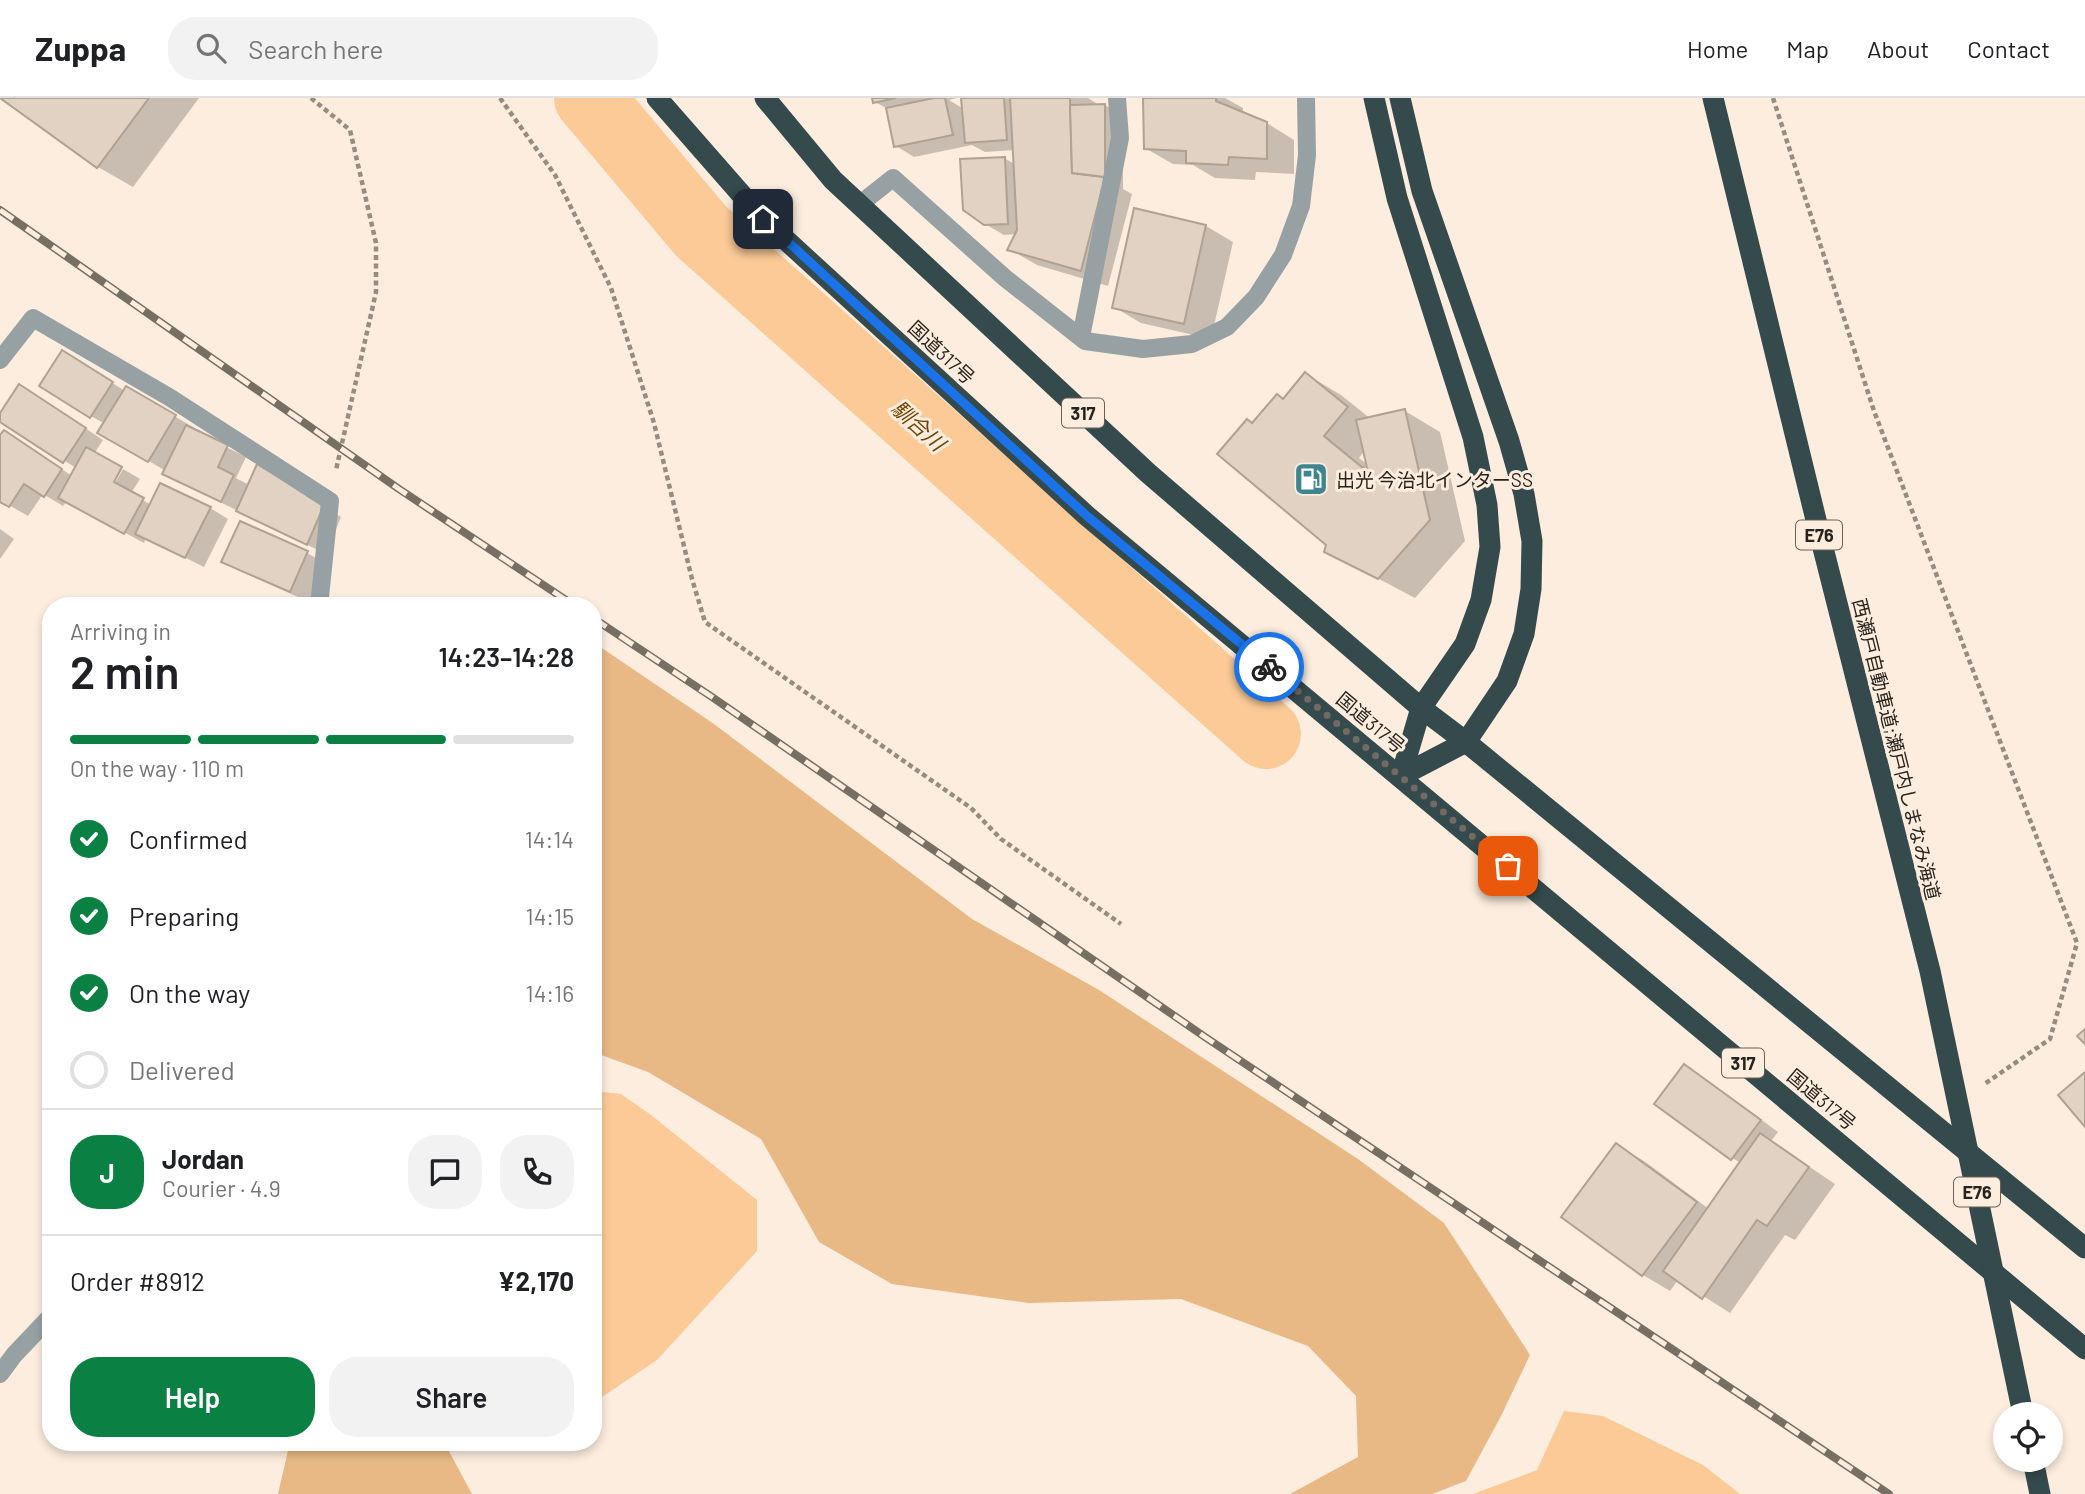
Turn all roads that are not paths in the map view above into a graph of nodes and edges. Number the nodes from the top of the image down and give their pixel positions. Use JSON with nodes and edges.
{"nodes":[{"id":1,"x":657,"y":98,"type":"edge"},
{"id":2,"x":765,"y":98,"type":"edge"},
{"id":3,"x":1117,"y":98,"type":"edge"},
{"id":4,"x":1306,"y":98,"type":"edge"},
{"id":5,"x":1374,"y":98,"type":"edge"},
{"id":6,"x":1400,"y":98,"type":"edge"},
{"id":7,"x":1713,"y":98,"type":"edge"},
{"id":8,"x":860,"y":204,"type":"junction"},
{"id":9,"x":1081,"y":337,"type":"junction"},
{"id":10,"x":0,"y":360,"type":"edge"},
{"id":11,"x":320,"y":597,"type":"edge"},
{"id":12,"x":1421,"y":708,"type":"junction"},
{"id":13,"x":1466,"y":742,"type":"junction"},
{"id":14,"x":1401,"y":776,"type":"junction"},
{"id":15,"x":2085,"y":1248,"type":"edge"},
{"id":16,"x":42,"y":1325,"type":"edge"},
{"id":17,"x":2085,"y":1349,"type":"edge"},
{"id":18,"x":0,"y":1374,"type":"edge"},
{"id":19,"x":2020,"y":1402,"type":"edge"},
{"id":20,"x":2035,"y":1472,"type":"edge"},
{"id":21,"x":2040,"y":1494,"type":"edge"}],
"edges":[{"from":1,"to":14,"type":"highway","name":"国道317号","number":"317"},
{"from":2,"to":8,"type":"highway","number":"317"},
{"from":3,"to":9,"type":"street"},
{"from":4,"to":9,"type":"street"},
{"from":5,"to":12,"type":"highway"},
{"from":6,"to":13,"type":"highway"},
{"from":7,"to":19,"type":"highway","name":"西瀬戸自動車道;瀬戸内しまなみ海道","number":"E76"},
{"from":8,"to":9,"type":"street"},
{"from":8,"to":12,"type":"highway","number":"317"},
{"from":10,"to":11,"type":"street"},
{"from":12,"to":13,"type":"highway","number":"317"},
{"from":12,"to":14,"type":"highway"},
{"from":13,"to":14,"type":"highway"},
{"from":13,"to":15,"type":"highway","number":"317"},
{"from":14,"to":17,"type":"highway","name":"国道317号","number":"317"},
{"from":16,"to":18,"type":"street"},
{"from":20,"to":21,"type":"highway"}]}
